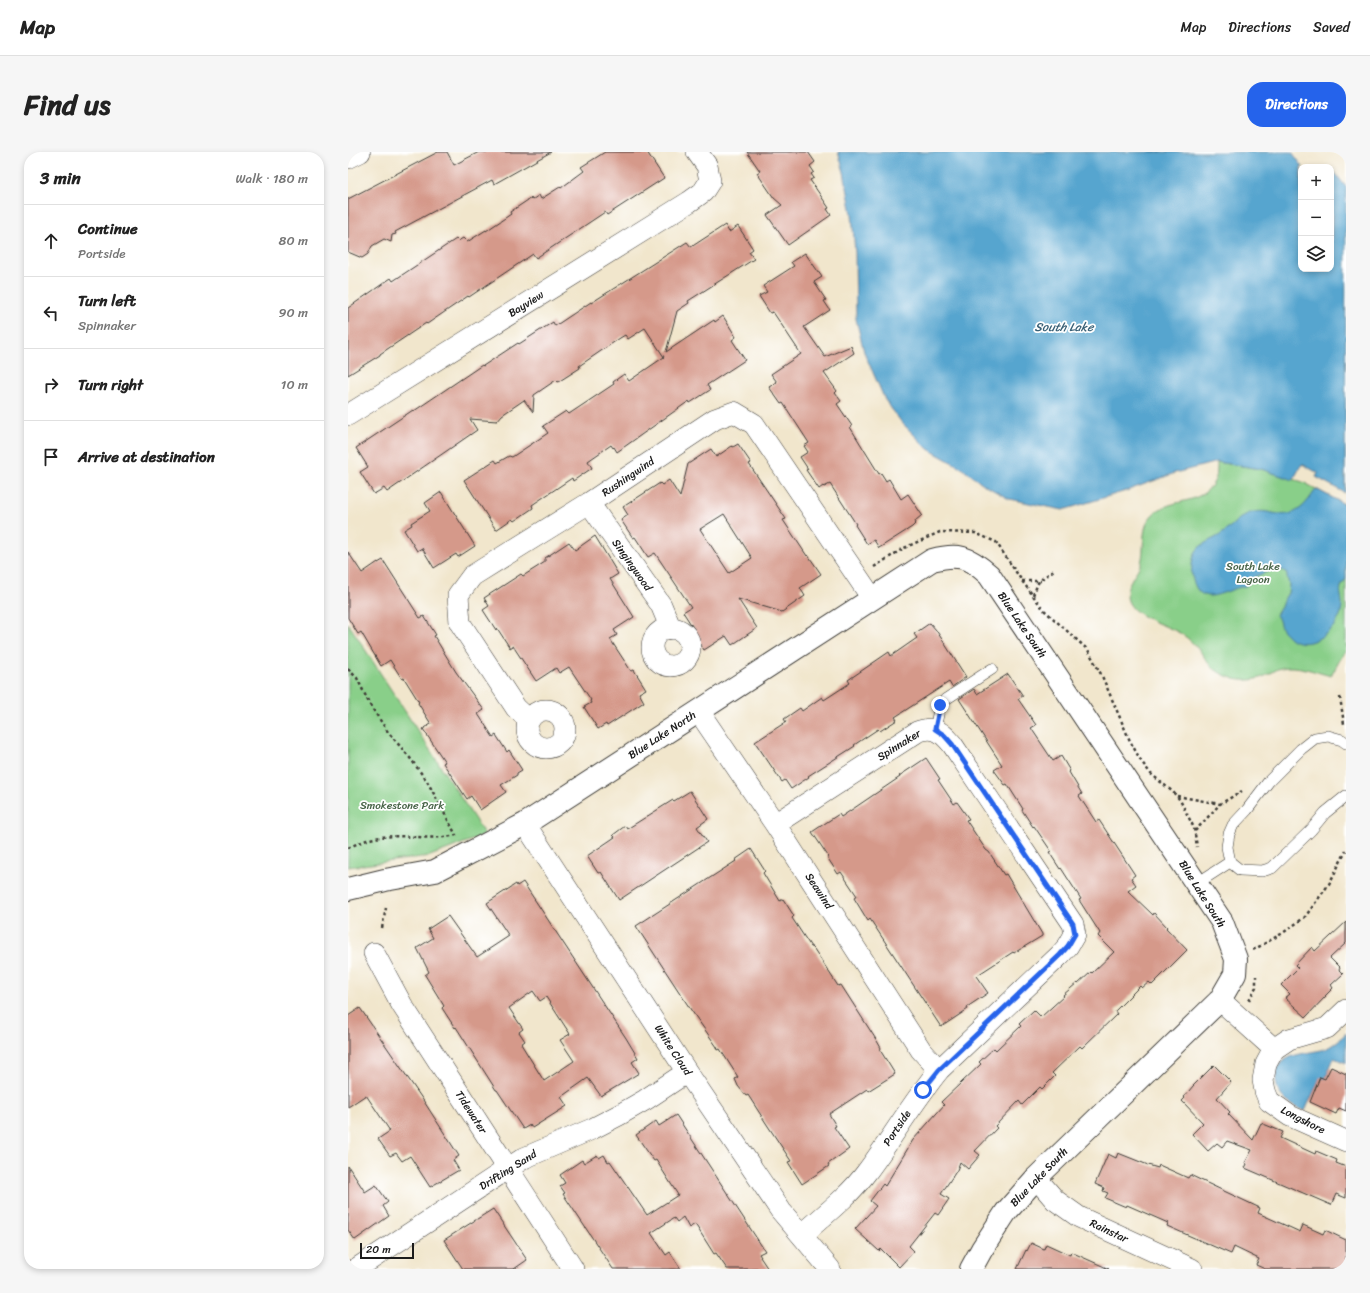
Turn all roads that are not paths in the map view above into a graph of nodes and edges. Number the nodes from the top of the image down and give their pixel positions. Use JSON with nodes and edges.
{"nodes":[{"id":1,"x":360,"y":152,"type":"edge"},
{"id":2,"x":697,"y":152,"type":"edge"},
{"id":3,"x":348,"y":158,"type":"edge"},
{"id":4,"x":348,"y":415,"type":"edge"},
{"id":5,"x":589,"y":503,"type":"junction"},
{"id":6,"x":964,"y":558,"type":"joint"},
{"id":7,"x":872,"y":598,"type":"junction"},
{"id":8,"x":671,"y":629,"type":"dead end"},
{"id":9,"x":992,"y":669,"type":"dead end"},
{"id":10,"x":699,"y":712,"type":"junction"},
{"id":11,"x":530,"y":720,"type":"dead end"},
{"id":12,"x":935,"y":729,"type":"junction"},
{"id":13,"x":1346,"y":743,"type":"edge"},
{"id":14,"x":1346,"y":796,"type":"edge"},
{"id":15,"x":525,"y":824,"type":"junction"},
{"id":16,"x":775,"y":824,"type":"junction"},
{"id":17,"x":1230,"y":862,"type":"junction"},
{"id":18,"x":1196,"y":884,"type":"junction"},
{"id":19,"x":348,"y":889,"type":"edge"},
{"id":20,"x":1075,"y":934,"type":"joint"},
{"id":21,"x":374,"y":953,"type":"dead end"},
{"id":22,"x":1220,"y":1000,"type":"junction"},
{"id":23,"x":1346,"y":1010,"type":"edge"},
{"id":24,"x":1274,"y":1049,"type":"junction"},
{"id":25,"x":939,"y":1070,"type":"junction"},
{"id":26,"x":687,"y":1072,"type":"junction"},
{"id":27,"x":1346,"y":1141,"type":"edge"},
{"id":28,"x":508,"y":1169,"type":"junction"},
{"id":29,"x":1036,"y":1178,"type":"junction"},
{"id":30,"x":802,"y":1235,"type":"junction"},
{"id":31,"x":356,"y":1269,"type":"edge"},
{"id":32,"x":573,"y":1269,"type":"edge"},
{"id":33,"x":830,"y":1269,"type":"edge"},
{"id":34,"x":971,"y":1269,"type":"edge"},
{"id":35,"x":1192,"y":1269,"type":"edge"}],
"edges":[{"from":1,"to":3,"type":"street"},
{"from":2,"to":4,"type":"street","name":"Bayview"},
{"from":5,"to":7,"type":"street","name":"Rushingwind"},
{"from":5,"to":8,"type":"street","name":"Singingwood"},
{"from":5,"to":11,"type":"street","name":"Rushingwind"},
{"from":6,"to":7,"type":"street","name":"Blue Lake North"},
{"from":6,"to":18,"type":"street","name":"Blue Lake South"},
{"from":7,"to":10,"type":"street","name":"Blue Lake North"},
{"from":9,"to":12,"type":"lane"},
{"from":10,"to":15,"type":"street","name":"Blue Lake North"},
{"from":10,"to":16,"type":"street","name":"Seawind"},
{"from":12,"to":16,"type":"street","name":"Spinnaker"},
{"from":12,"to":20,"type":"street","name":"Spinnaker"},
{"from":13,"to":17,"type":"lane"},
{"from":14,"to":17,"type":"lane"},
{"from":15,"to":19,"type":"street","name":"Blue Lake North"},
{"from":15,"to":26,"type":"street","name":"White Cloud"},
{"from":16,"to":25,"type":"street","name":"Seawind"},
{"from":17,"to":18,"type":"lane"},
{"from":18,"to":22,"type":"street","name":"Blue Lake South"},
{"from":20,"to":25,"type":"street","name":"Portside"},
{"from":21,"to":28,"type":"street","name":"Tidewater"},
{"from":22,"to":24,"type":"street"},
{"from":22,"to":29,"type":"street","name":"Blue Lake South"},
{"from":23,"to":24,"type":"street"},
{"from":24,"to":27,"type":"street","name":"Longshore"},
{"from":25,"to":30,"type":"street","name":"Portside"},
{"from":26,"to":28,"type":"street","name":"Drifting Sand"},
{"from":26,"to":30,"type":"street","name":"White Cloud"},
{"from":28,"to":31,"type":"street","name":"Drifting Sand"},
{"from":28,"to":32,"type":"street","name":"Tidewater"},
{"from":29,"to":34,"type":"street","name":"Blue Lake South"},
{"from":29,"to":35,"type":"street","name":"Rainstar"},
{"from":30,"to":33,"type":"street","name":"White Cloud"}]}
